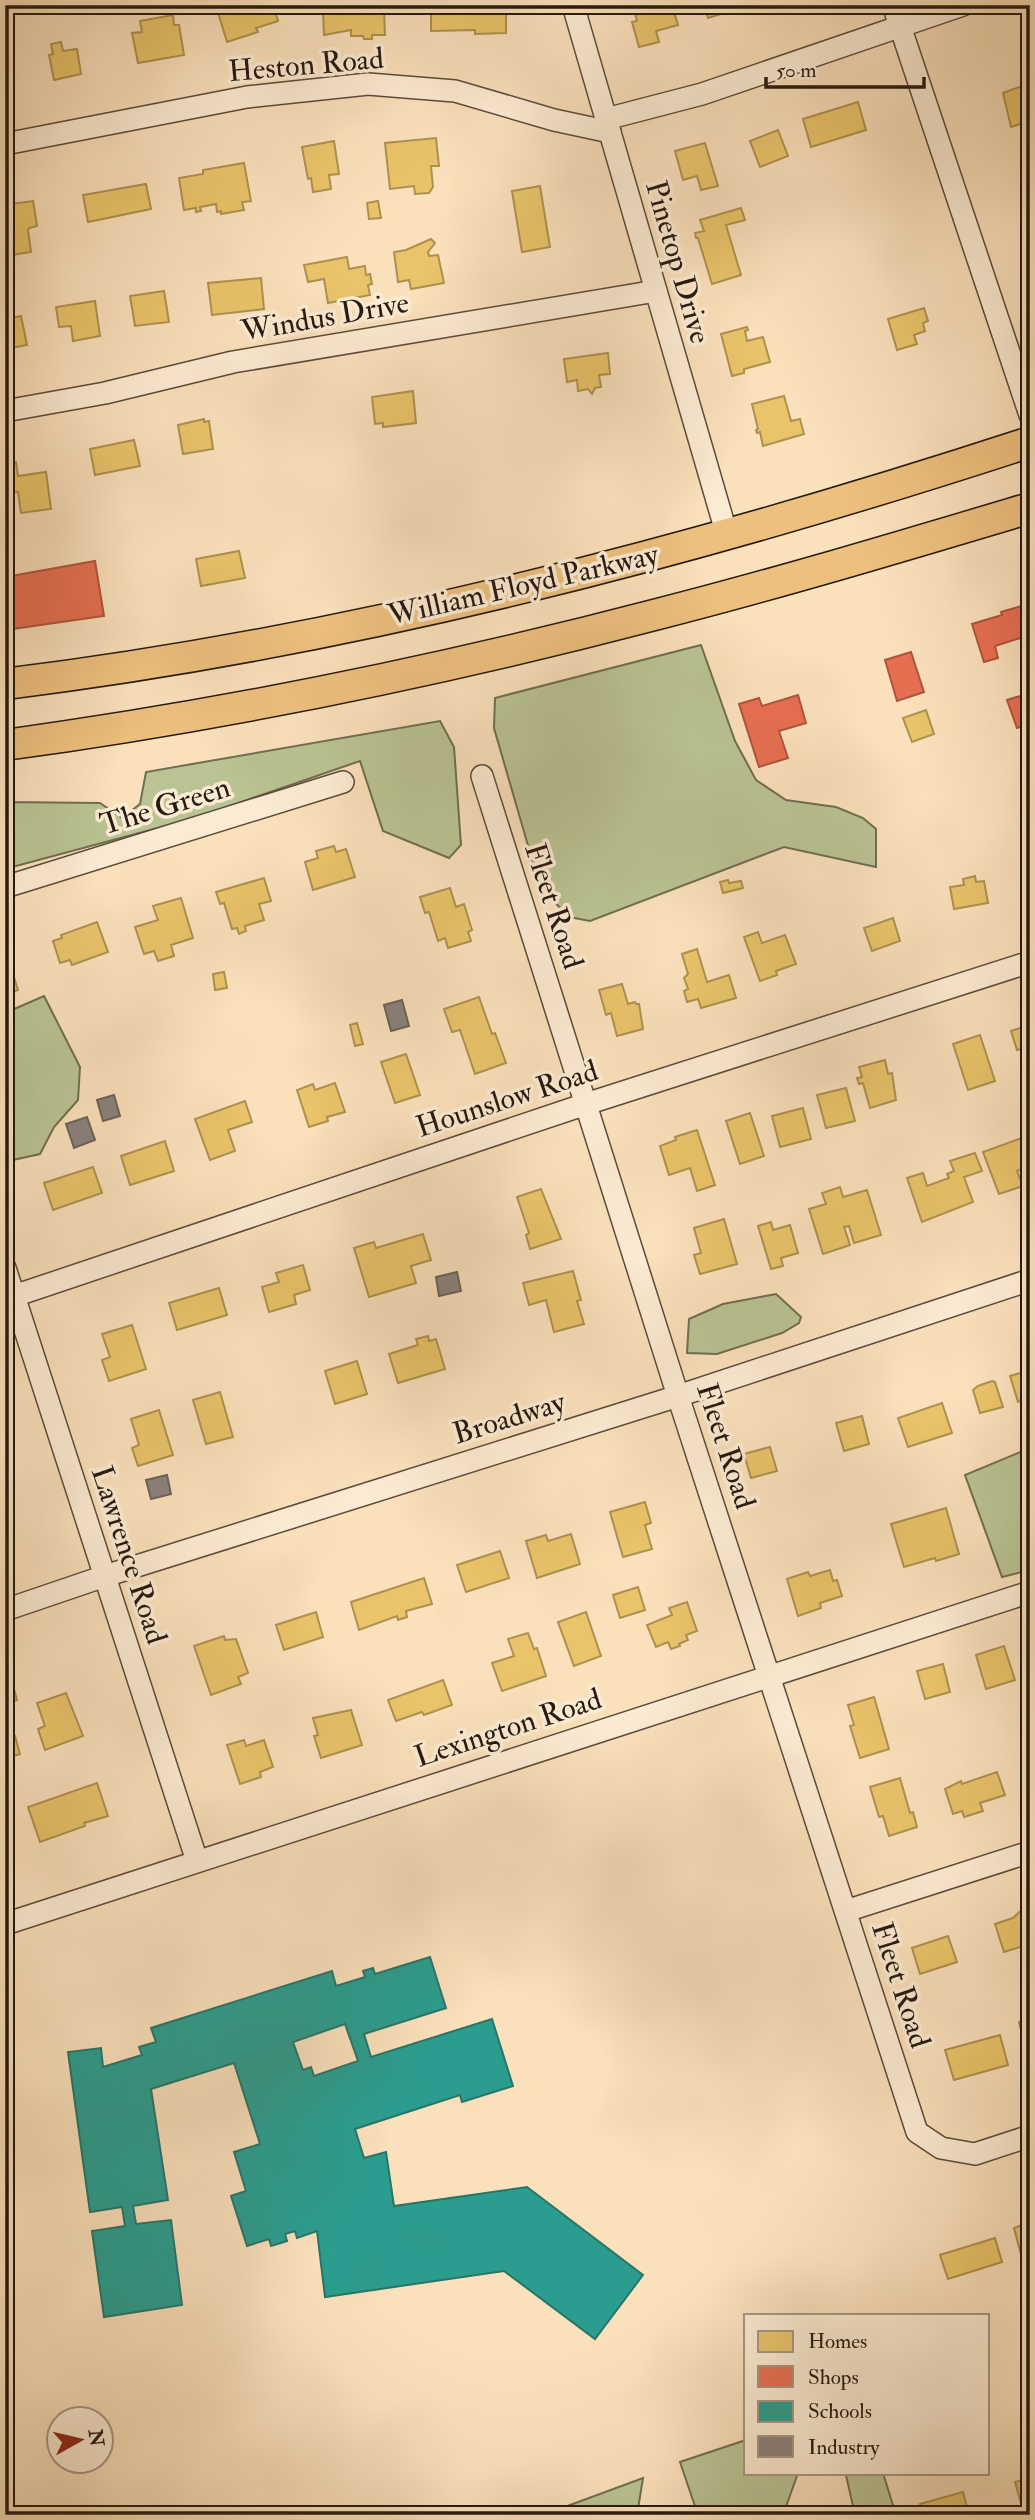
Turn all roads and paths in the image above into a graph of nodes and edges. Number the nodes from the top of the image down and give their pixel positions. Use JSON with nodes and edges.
{"nodes":[{"id":1,"x":573,"y":5,"type":"edge"},
{"id":2,"x":893,"y":5,"type":"edge"},
{"id":3,"x":963,"y":5,"type":"edge"},
{"id":4,"x":900,"y":26,"type":"junction"},
{"id":5,"x":608,"y":125,"type":"junction"},
{"id":6,"x":5,"y":144,"type":"edge"},
{"id":7,"x":656,"y":291,"type":"junction"},
{"id":8,"x":5,"y":411,"type":"edge"},
{"id":9,"x":1030,"y":415,"type":"edge"},
{"id":10,"x":1030,"y":442,"type":"edge"},
{"id":11,"x":1030,"y":508,"type":"edge"},
{"id":12,"x":727,"y":535,"type":"junction"},
{"id":13,"x":5,"y":684,"type":"edge"},
{"id":14,"x":5,"y":745,"type":"edge"},
{"id":15,"x":482,"y":776,"type":"dead end"},
{"id":16,"x":343,"y":782,"type":"dead end"},
{"id":17,"x":5,"y":887,"type":"edge"},
{"id":18,"x":1030,"y":962,"type":"edge"},
{"id":19,"x":586,"y":1104,"type":"junction"},
{"id":20,"x":5,"y":1268,"type":"edge"},
{"id":21,"x":1030,"y":1280,"type":"edge"},
{"id":22,"x":10,"y":1297,"type":"edge"},
{"id":23,"x":678,"y":1396,"type":"junction"},
{"id":24,"x":105,"y":1576,"type":"junction"},
{"id":25,"x":1030,"y":1592,"type":"edge"},
{"id":26,"x":5,"y":1610,"type":"edge"},
{"id":27,"x":771,"y":1675,"type":"junction"},
{"id":28,"x":1030,"y":1852,"type":"edge"},
{"id":29,"x":197,"y":1861,"type":"junction"},
{"id":30,"x":846,"y":1911,"type":"junction"},
{"id":31,"x":5,"y":1924,"type":"edge"},
{"id":32,"x":1030,"y":2136,"type":"edge"}],
"edges":[{"from":1,"to":5,"type":"street","name":"Pinetop Drive"},
{"from":2,"to":4,"type":"street"},
{"from":3,"to":4,"type":"street","name":"Heston Road"},
{"from":4,"to":5,"type":"street","name":"Heston Road"},
{"from":4,"to":9,"type":"street"},
{"from":5,"to":6,"type":"street","name":"Heston Road"},
{"from":5,"to":7,"type":"street","name":"Pinetop Drive"},
{"from":7,"to":8,"type":"street","name":"Windus Drive"},
{"from":7,"to":12,"type":"street","name":"Pinetop Drive"},
{"from":10,"to":12,"type":"highway","name":"William Floyd Parkway"},
{"from":11,"to":14,"type":"highway","name":"William Floyd Parkway"},
{"from":12,"to":13,"type":"highway","name":"William Floyd Parkway"},
{"from":15,"to":19,"type":"street","name":"Fleet Road"},
{"from":16,"to":17,"type":"street","name":"The Green"},
{"from":18,"to":19,"type":"street","name":"Hounslow Road"},
{"from":19,"to":22,"type":"street","name":"Hounslow Road"},
{"from":19,"to":23,"type":"street","name":"Fleet Road"},
{"from":20,"to":22,"type":"street","name":"Lawrence Road"},
{"from":21,"to":23,"type":"street","name":"Broadway"},
{"from":22,"to":24,"type":"street","name":"Lawrence Road"},
{"from":23,"to":24,"type":"street","name":"Broadway"},
{"from":23,"to":27,"type":"street","name":"Fleet Road"},
{"from":24,"to":26,"type":"street","name":"Broadway"},
{"from":24,"to":29,"type":"street","name":"Lawrence Road"},
{"from":25,"to":27,"type":"street","name":"Lexington Road"},
{"from":27,"to":29,"type":"street","name":"Lexington Road"},
{"from":27,"to":30,"type":"street","name":"Fleet Road"},
{"from":28,"to":30,"type":"street"},
{"from":29,"to":31,"type":"street","name":"Lexington Road"},
{"from":30,"to":32,"type":"street","name":"Fleet Road"}]}
